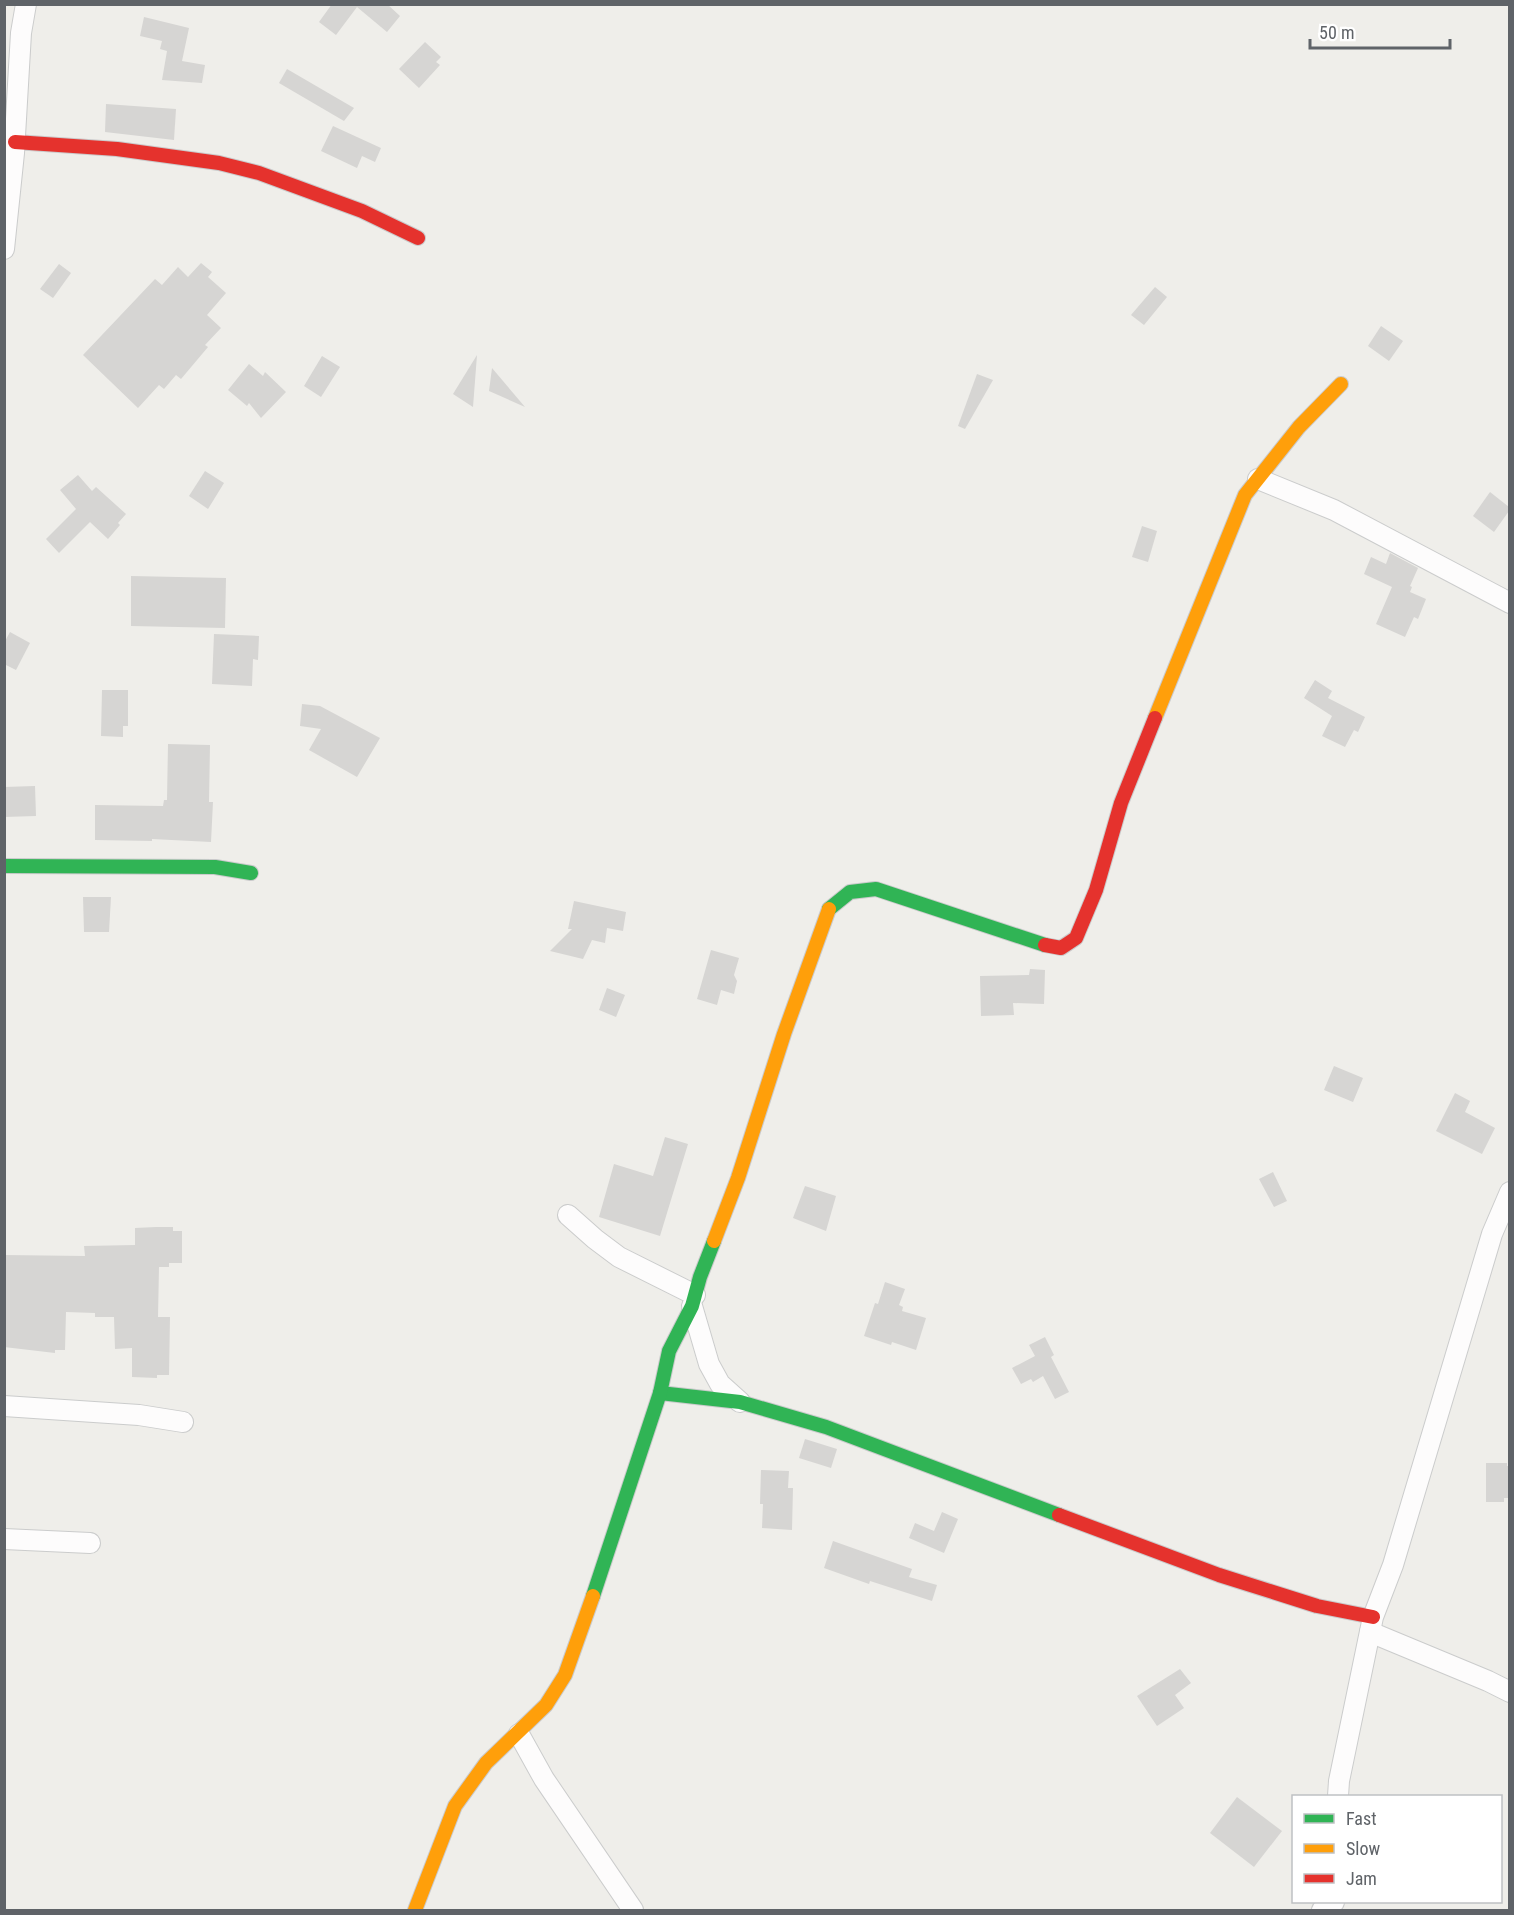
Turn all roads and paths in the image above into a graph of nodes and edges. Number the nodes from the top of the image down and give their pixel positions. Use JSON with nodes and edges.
{"nodes":[{"id":1,"x":26,"y":4,"type":"edge"},
{"id":2,"x":13,"y":33,"type":"edge"},
{"id":3,"x":15,"y":142,"type":"junction"},
{"id":4,"x":418,"y":238,"type":"dead end"},
{"id":5,"x":4,"y":249,"type":"edge"},
{"id":6,"x":1341,"y":384,"type":"dead end"},
{"id":7,"x":1258,"y":479,"type":"junction"},
{"id":8,"x":1509,"y":603,"type":"edge"},
{"id":9,"x":4,"y":866,"type":"edge"},
{"id":10,"x":251,"y":873,"type":"dead end"},
{"id":11,"x":1509,"y":1192,"type":"edge"},
{"id":12,"x":568,"y":1215,"type":"dead end"},
{"id":13,"x":694,"y":1301,"type":"junction"},
{"id":14,"x":660,"y":1392,"type":"junction"},
{"id":15,"x":740,"y":1402,"type":"junction"},
{"id":16,"x":4,"y":1406,"type":"edge"},
{"id":17,"x":183,"y":1422,"type":"dead end"},
{"id":18,"x":4,"y":1539,"type":"edge"},
{"id":19,"x":90,"y":1543,"type":"dead end"},
{"id":20,"x":1371,"y":1624,"type":"junction"},
{"id":21,"x":1509,"y":1692,"type":"edge"},
{"id":22,"x":519,"y":1734,"type":"junction"},
{"id":23,"x":1338,"y":1795,"type":"edge"},
{"id":24,"x":415,"y":1911,"type":"edge"},
{"id":25,"x":633,"y":1911,"type":"edge"}],
"edges":[{"from":1,"to":2,"type":"street"},
{"from":2,"to":3,"type":"street"},
{"from":3,"to":4,"type":"street"},
{"from":3,"to":5,"type":"street"},
{"from":6,"to":7,"type":"street"},
{"from":7,"to":8,"type":"street"},
{"from":7,"to":13,"type":"street"},
{"from":9,"to":10,"type":"street"},
{"from":11,"to":20,"type":"street"},
{"from":12,"to":13,"type":"street"},
{"from":13,"to":14,"type":"street"},
{"from":13,"to":15,"type":"street"},
{"from":14,"to":15,"type":"street"},
{"from":14,"to":22,"type":"street"},
{"from":15,"to":20,"type":"street"},
{"from":16,"to":17,"type":"street"},
{"from":18,"to":19,"type":"street"},
{"from":20,"to":21,"type":"street"},
{"from":20,"to":23,"type":"street"},
{"from":22,"to":24,"type":"street"},
{"from":22,"to":25,"type":"street"}]}
